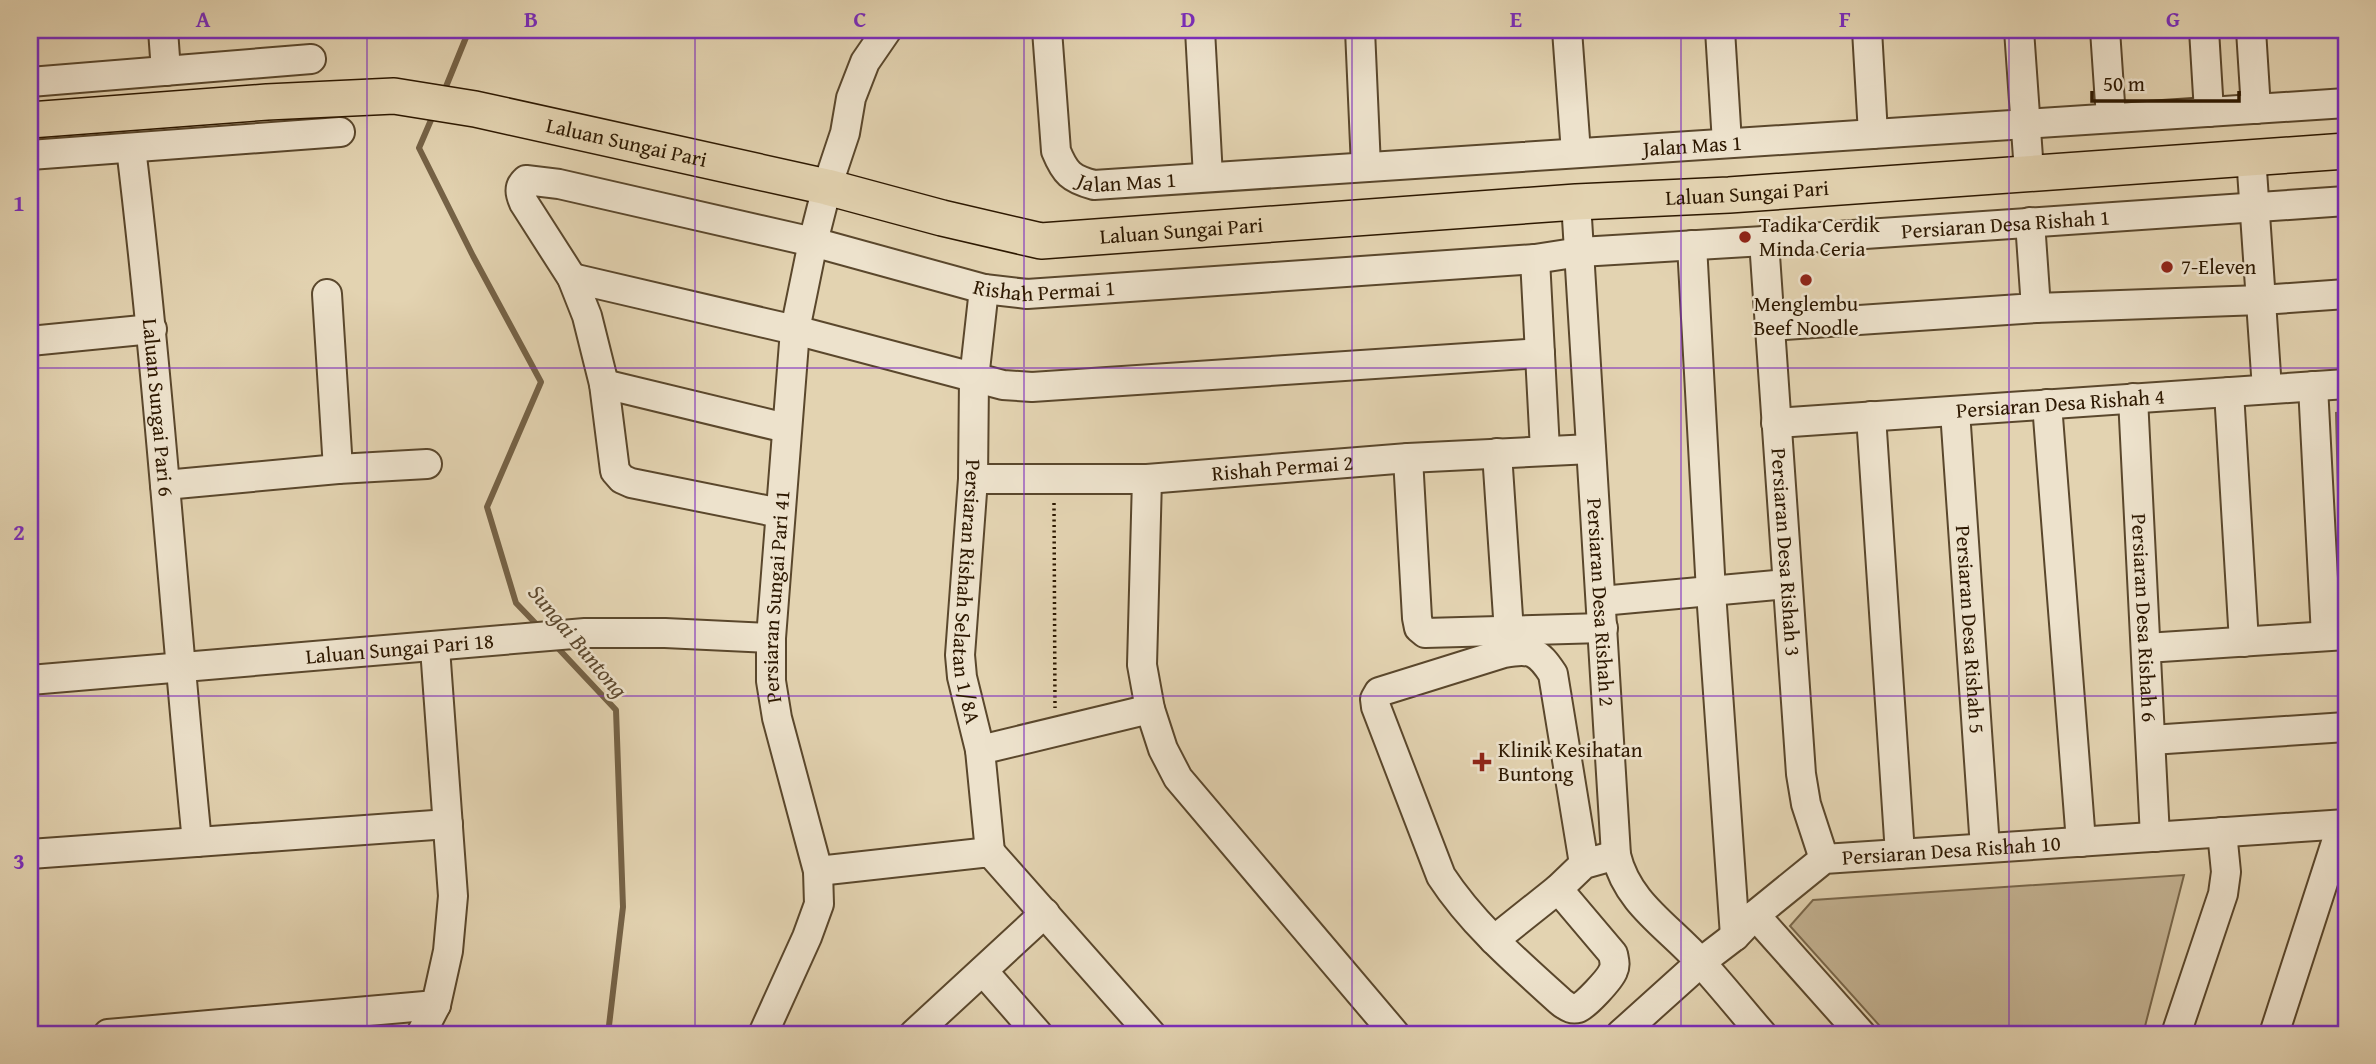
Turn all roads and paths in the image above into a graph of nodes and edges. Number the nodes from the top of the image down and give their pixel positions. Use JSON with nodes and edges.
{"nodes":[{"id":1,"x":163,"y":30,"type":"edge"},
{"id":2,"x":887,"y":30,"type":"edge"},
{"id":3,"x":1047,"y":30,"type":"edge"},
{"id":4,"x":1200,"y":30,"type":"edge"},
{"id":5,"x":1360,"y":30,"type":"edge"},
{"id":6,"x":1567,"y":30,"type":"edge"},
{"id":7,"x":1720,"y":30,"type":"edge"},
{"id":8,"x":1867,"y":30,"type":"edge"},
{"id":9,"x":2019,"y":30,"type":"edge"},
{"id":10,"x":2105,"y":30,"type":"edge"},
{"id":11,"x":2204,"y":30,"type":"edge"},
{"id":12,"x":2251,"y":30,"type":"edge"},
{"id":13,"x":311,"y":59,"type":"dead end"},
{"id":14,"x":166,"y":71,"type":"junction"},
{"id":15,"x":30,"y":82,"type":"edge"},
{"id":16,"x":2346,"y":103,"type":"edge"},
{"id":17,"x":2256,"y":109,"type":"junction"},
{"id":18,"x":2209,"y":112,"type":"junction"},
{"id":19,"x":2111,"y":118,"type":"junction"},
{"id":20,"x":30,"y":120,"type":"edge"},
{"id":21,"x":2025,"y":124,"type":"junction"},
{"id":22,"x":340,"y":132,"type":"dead end"},
{"id":23,"x":1872,"y":134,"type":"junction"},
{"id":24,"x":1727,"y":143,"type":"junction"},
{"id":25,"x":131,"y":148,"type":"junction"},
{"id":26,"x":2346,"y":151,"type":"edge"},
{"id":27,"x":1576,"y":153,"type":"junction"},
{"id":28,"x":30,"y":155,"type":"edge"},
{"id":29,"x":2251,"y":156,"type":"junction"},
{"id":30,"x":1366,"y":167,"type":"junction"},
{"id":31,"x":2029,"y":172,"type":"junction"},
{"id":32,"x":1208,"y":177,"type":"junction"},
{"id":33,"x":827,"y":187,"type":"junction"},
{"id":34,"x":2346,"y":201,"type":"edge"},
{"id":35,"x":1576,"y":202,"type":"junction"},
{"id":36,"x":2254,"y":207,"type":"junction"},
{"id":37,"x":2030,"y":222,"type":"junction"},
{"id":38,"x":1764,"y":241,"type":"junction"},
{"id":39,"x":813,"y":242,"type":"junction"},
{"id":40,"x":1692,"y":245,"type":"junction"},
{"id":41,"x":1580,"y":252,"type":"junction"},
{"id":42,"x":1535,"y":259,"type":"junction"},
{"id":43,"x":572,"y":278,"type":"junction"},
{"id":44,"x":984,"y":289,"type":"junction"},
{"id":45,"x":327,"y":294,"type":"dead end"},
{"id":46,"x":2346,"y":294,"type":"edge"},
{"id":47,"x":2261,"y":300,"type":"junction"},
{"id":48,"x":2036,"y":308,"type":"junction"},
{"id":49,"x":1770,"y":326,"type":"junction"},
{"id":50,"x":152,"y":330,"type":"junction"},
{"id":51,"x":795,"y":330,"type":"junction"},
{"id":52,"x":30,"y":341,"type":"edge"},
{"id":53,"x":1540,"y":353,"type":"junction"},
{"id":54,"x":974,"y":379,"type":"junction"},
{"id":55,"x":604,"y":384,"type":"junction"},
{"id":56,"x":2346,"y":384,"type":"edge"},
{"id":57,"x":2314,"y":386,"type":"junction"},
{"id":58,"x":2267,"y":389,"type":"junction"},
{"id":59,"x":2229,"y":392,"type":"junction"},
{"id":60,"x":2133,"y":398,"type":"junction"},
{"id":61,"x":2048,"y":404,"type":"junction"},
{"id":62,"x":1955,"y":411,"type":"junction"},
{"id":63,"x":1871,"y":416,"type":"junction"},
{"id":64,"x":1776,"y":422,"type":"junction"},
{"id":65,"x":786,"y":428,"type":"junction"},
{"id":66,"x":1591,"y":449,"type":"junction"},
{"id":67,"x":1545,"y":450,"type":"junction"},
{"id":68,"x":1497,"y":453,"type":"junction"},
{"id":69,"x":1408,"y":458,"type":"junction"},
{"id":70,"x":427,"y":464,"type":"dead end"},
{"id":71,"x":338,"y":469,"type":"junction"},
{"id":72,"x":973,"y":479,"type":"junction"},
{"id":73,"x":1054,"y":479,"type":"junction"},
{"id":74,"x":1147,"y":479,"type":"junction"},
{"id":75,"x":165,"y":485,"type":"junction"},
{"id":76,"x":780,"y":513,"type":"junction"},
{"id":77,"x":1787,"y":584,"type":"junction"},
{"id":78,"x":1711,"y":592,"type":"junction"},
{"id":79,"x":1602,"y":615,"type":"junction"},
{"id":80,"x":1509,"y":632,"type":"junction"},
{"id":81,"x":2336,"y":636,"type":"edge"},
{"id":82,"x":771,"y":638,"type":"junction"},
{"id":83,"x":2244,"y":642,"type":"junction"},
{"id":84,"x":435,"y":648,"type":"junction"},
{"id":85,"x":2146,"y":648,"type":"junction"},
{"id":86,"x":180,"y":666,"type":"junction"},
{"id":87,"x":30,"y":680,"type":"edge"},
{"id":88,"x":1150,"y":709,"type":"junction"},
{"id":89,"x":2346,"y":727,"type":"edge"},
{"id":90,"x":1055,"y":731,"type":"junction"},
{"id":91,"x":2151,"y":740,"type":"junction"},
{"id":92,"x":980,"y":750,"type":"junction"},
{"id":93,"x":448,"y":824,"type":"junction"},
{"id":94,"x":2344,"y":824,"type":"edge"},
{"id":95,"x":2222,"y":832,"type":"junction"},
{"id":96,"x":2155,"y":837,"type":"junction"},
{"id":97,"x":197,"y":842,"type":"junction"},
{"id":98,"x":2081,"y":842,"type":"junction"},
{"id":99,"x":1985,"y":848,"type":"junction"},
{"id":100,"x":990,"y":852,"type":"junction"},
{"id":101,"x":30,"y":854,"type":"edge"},
{"id":102,"x":1900,"y":854,"type":"junction"},
{"id":103,"x":1616,"y":855,"type":"junction"},
{"id":104,"x":1824,"y":859,"type":"junction"},
{"id":105,"x":1584,"y":864,"type":"junction"},
{"id":106,"x":818,"y":871,"type":"junction"},
{"id":107,"x":1558,"y":889,"type":"junction"},
{"id":108,"x":1045,"y":913,"type":"junction"},
{"id":109,"x":1755,"y":915,"type":"junction"},
{"id":110,"x":1735,"y":936,"type":"junction"},
{"id":111,"x":1494,"y":940,"type":"junction"},
{"id":112,"x":1701,"y":962,"type":"junction"},
{"id":113,"x":983,"y":971,"type":"junction"},
{"id":114,"x":436,"y":1005,"type":"junction"},
{"id":115,"x":108,"y":1034,"type":"edge"},
{"id":116,"x":421,"y":1034,"type":"edge"},
{"id":117,"x":763,"y":1034,"type":"edge"},
{"id":118,"x":916,"y":1034,"type":"edge"},
{"id":119,"x":1038,"y":1034,"type":"edge"},
{"id":120,"x":1152,"y":1034,"type":"edge"},
{"id":121,"x":1395,"y":1034,"type":"edge"},
{"id":122,"x":1622,"y":1034,"type":"edge"},
{"id":123,"x":1762,"y":1034,"type":"edge"},
{"id":124,"x":1861,"y":1034,"type":"edge"},
{"id":125,"x":2176,"y":1034,"type":"edge"},
{"id":126,"x":2273,"y":1034,"type":"edge"}],
"edges":[{"from":1,"to":14,"type":"street"},
{"from":2,"to":33,"type":"street","name":"Persiaran Sungai Pari 41"},
{"from":3,"to":32,"type":"street","name":"Jalan Mas 1"},
{"from":4,"to":32,"type":"street"},
{"from":5,"to":30,"type":"street"},
{"from":6,"to":27,"type":"street"},
{"from":7,"to":24,"type":"street"},
{"from":8,"to":23,"type":"street"},
{"from":9,"to":21,"type":"street"},
{"from":10,"to":19,"type":"street"},
{"from":11,"to":18,"type":"street"},
{"from":12,"to":17,"type":"street"},
{"from":13,"to":14,"type":"street"},
{"from":14,"to":15,"type":"street"},
{"from":16,"to":17,"type":"street","name":"Jalan Mas 1"},
{"from":17,"to":18,"type":"street","name":"Jalan Mas 1"},
{"from":18,"to":19,"type":"street","name":"Jalan Mas 1"},
{"from":19,"to":21,"type":"street","name":"Jalan Mas 1"},
{"from":20,"to":33,"type":"main road","name":"Laluan Sungai Pari"},
{"from":21,"to":23,"type":"street","name":"Jalan Mas 1"},
{"from":21,"to":31,"type":"street"},
{"from":22,"to":25,"type":"street"},
{"from":23,"to":24,"type":"street","name":"Jalan Mas 1"},
{"from":24,"to":27,"type":"street","name":"Jalan Mas 1"},
{"from":25,"to":28,"type":"street"},
{"from":25,"to":50,"type":"street","name":"Laluan Sungai Pari 6"},
{"from":26,"to":29,"type":"main road","name":"Laluan Sungai Pari"},
{"from":27,"to":30,"type":"street","name":"Jalan Mas 1"},
{"from":29,"to":31,"type":"main road","name":"Laluan Sungai Pari"},
{"from":29,"to":36,"type":"street"},
{"from":30,"to":32,"type":"street","name":"Jalan Mas 1"},
{"from":31,"to":35,"type":"main road","name":"Laluan Sungai Pari"},
{"from":33,"to":35,"type":"main road","name":"Laluan Sungai Pari"},
{"from":33,"to":39,"type":"street","name":"Persiaran Sungai Pari 41"},
{"from":34,"to":36,"type":"street","name":"Persiaran Desa Rishah 1"},
{"from":35,"to":41,"type":"street","name":"Persiaran Desa Rishah 2"},
{"from":36,"to":37,"type":"street","name":"Persiaran Desa Rishah 1"},
{"from":36,"to":47,"type":"street"},
{"from":37,"to":38,"type":"street","name":"Persiaran Desa Rishah 1"},
{"from":37,"to":48,"type":"street"},
{"from":38,"to":40,"type":"street","name":"Persiaran Desa Rishah 1"},
{"from":38,"to":49,"type":"street","name":"Persiaran Desa Rishah 3"},
{"from":39,"to":43,"type":"street","name":"Rishah Permai 1"},
{"from":39,"to":44,"type":"street","name":"Rishah Permai 1"},
{"from":39,"to":51,"type":"street","name":"Persiaran Sungai Pari 41"},
{"from":40,"to":41,"type":"street","name":"Persiaran Desa Rishah 1"},
{"from":40,"to":78,"type":"street"},
{"from":41,"to":42,"type":"street","name":"Rishah Permai 1"},
{"from":41,"to":66,"type":"street","name":"Persiaran Desa Rishah 2"},
{"from":42,"to":44,"type":"street","name":"Rishah Permai 1"},
{"from":42,"to":53,"type":"street"},
{"from":43,"to":51,"type":"street"},
{"from":43,"to":55,"type":"street"},
{"from":44,"to":54,"type":"street","name":"Persiaran Rishah Selatan 1/8A"},
{"from":45,"to":71,"type":"street"},
{"from":46,"to":47,"type":"street"},
{"from":47,"to":48,"type":"street"},
{"from":47,"to":58,"type":"street"},
{"from":48,"to":49,"type":"street"},
{"from":49,"to":64,"type":"street","name":"Persiaran Desa Rishah 3"},
{"from":50,"to":52,"type":"street"},
{"from":50,"to":75,"type":"street","name":"Laluan Sungai Pari 6"},
{"from":51,"to":54,"type":"street"},
{"from":51,"to":65,"type":"street","name":"Persiaran Sungai Pari 41"},
{"from":53,"to":54,"type":"street"},
{"from":53,"to":67,"type":"street"},
{"from":54,"to":72,"type":"street","name":"Persiaran Rishah Selatan 1/8A"},
{"from":55,"to":65,"type":"street"},
{"from":55,"to":76,"type":"street"},
{"from":56,"to":57,"type":"street","name":"Persiaran Desa Rishah 4"},
{"from":57,"to":58,"type":"street","name":"Persiaran Desa Rishah 4"},
{"from":57,"to":81,"type":"street"},
{"from":58,"to":59,"type":"street","name":"Persiaran Desa Rishah 4"},
{"from":59,"to":60,"type":"street","name":"Persiaran Desa Rishah 4"},
{"from":59,"to":83,"type":"street"},
{"from":60,"to":61,"type":"street","name":"Persiaran Desa Rishah 4"},
{"from":60,"to":85,"type":"street","name":"Persiaran Desa Rishah 6"},
{"from":61,"to":62,"type":"street","name":"Persiaran Desa Rishah 4"},
{"from":61,"to":98,"type":"street"},
{"from":62,"to":63,"type":"street","name":"Persiaran Desa Rishah 4"},
{"from":62,"to":99,"type":"street","name":"Persiaran Desa Rishah 5"},
{"from":63,"to":64,"type":"street","name":"Persiaran Desa Rishah 4"},
{"from":63,"to":102,"type":"street"},
{"from":64,"to":77,"type":"street","name":"Persiaran Desa Rishah 3"},
{"from":65,"to":76,"type":"street","name":"Persiaran Sungai Pari 41"},
{"from":66,"to":67,"type":"street","name":"Rishah Permai 2"},
{"from":66,"to":79,"type":"street","name":"Persiaran Desa Rishah 2"},
{"from":67,"to":68,"type":"street","name":"Rishah Permai 2"},
{"from":68,"to":69,"type":"street","name":"Rishah Permai 2"},
{"from":68,"to":80,"type":"street"},
{"from":69,"to":74,"type":"street","name":"Rishah Permai 2"},
{"from":69,"to":80,"type":"street"},
{"from":70,"to":71,"type":"street"},
{"from":71,"to":75,"type":"street"},
{"from":72,"to":73,"type":"street","name":"Rishah Permai 2"},
{"from":72,"to":92,"type":"street","name":"Persiaran Rishah Selatan 1/8A"},
{"from":73,"to":74,"type":"street","name":"Rishah Permai 2"},
{"from":73,"to":90,"type":"path"},
{"from":74,"to":88,"type":"street"},
{"from":75,"to":86,"type":"street","name":"Laluan Sungai Pari 6"},
{"from":76,"to":82,"type":"street","name":"Persiaran Sungai Pari 41"},
{"from":77,"to":78,"type":"street"},
{"from":77,"to":104,"type":"street","name":"Persiaran Desa Rishah 3"},
{"from":78,"to":79,"type":"street"},
{"from":78,"to":110,"type":"street"},
{"from":79,"to":80,"type":"street"},
{"from":79,"to":103,"type":"street","name":"Persiaran Desa Rishah 2"},
{"from":81,"to":83,"type":"street"},
{"from":82,"to":84,"type":"street","name":"Laluan Sungai Pari 18"},
{"from":82,"to":106,"type":"street","name":"Persiaran Sungai Pari 41"},
{"from":83,"to":85,"type":"street"},
{"from":84,"to":86,"type":"street","name":"Laluan Sungai Pari 18"},
{"from":84,"to":93,"type":"street"},
{"from":85,"to":91,"type":"street","name":"Persiaran Desa Rishah 6"},
{"from":86,"to":87,"type":"street","name":"Laluan Sungai Pari 18"},
{"from":86,"to":97,"type":"street","name":"Laluan Sungai Pari 6"},
{"from":88,"to":90,"type":"street"},
{"from":88,"to":121,"type":"street"},
{"from":89,"to":91,"type":"street"},
{"from":90,"to":92,"type":"street"},
{"from":91,"to":96,"type":"street","name":"Persiaran Desa Rishah 6"},
{"from":92,"to":100,"type":"street","name":"Persiaran Rishah Selatan 1/8A"},
{"from":93,"to":97,"type":"street"},
{"from":93,"to":114,"type":"street"},
{"from":94,"to":95,"type":"street","name":"Persiaran Desa Rishah 10"},
{"from":94,"to":126,"type":"street"},
{"from":95,"to":96,"type":"street","name":"Persiaran Desa Rishah 10"},
{"from":95,"to":125,"type":"street"},
{"from":96,"to":98,"type":"street","name":"Persiaran Desa Rishah 10"},
{"from":97,"to":101,"type":"street"},
{"from":98,"to":99,"type":"street","name":"Persiaran Desa Rishah 10"},
{"from":99,"to":102,"type":"street","name":"Persiaran Desa Rishah 10"},
{"from":100,"to":106,"type":"street"},
{"from":100,"to":108,"type":"street"},
{"from":102,"to":104,"type":"street","name":"Persiaran Desa Rishah 10"},
{"from":103,"to":105,"type":"street"},
{"from":103,"to":112,"type":"street","name":"Persiaran Desa Rishah 2"},
{"from":104,"to":109,"type":"street","name":"Persiaran Desa Rishah 10"},
{"from":105,"to":107,"type":"street"},
{"from":105,"to":111,"type":"street"},
{"from":106,"to":117,"type":"street","name":"Persiaran Sungai Pari 41"},
{"from":107,"to":111,"type":"street"},
{"from":107,"to":111,"type":"street"},
{"from":108,"to":113,"type":"street"},
{"from":108,"to":120,"type":"street"},
{"from":109,"to":110,"type":"street","name":"Persiaran Desa Rishah 10"},
{"from":109,"to":124,"type":"street"},
{"from":110,"to":112,"type":"street","name":"Persiaran Desa Rishah 10"},
{"from":112,"to":122,"type":"street","name":"Persiaran Desa Rishah 10"},
{"from":112,"to":123,"type":"street","name":"Persiaran Desa Rishah 2"},
{"from":113,"to":118,"type":"street"},
{"from":113,"to":119,"type":"street"},
{"from":114,"to":115,"type":"street"},
{"from":114,"to":116,"type":"street"}]}
